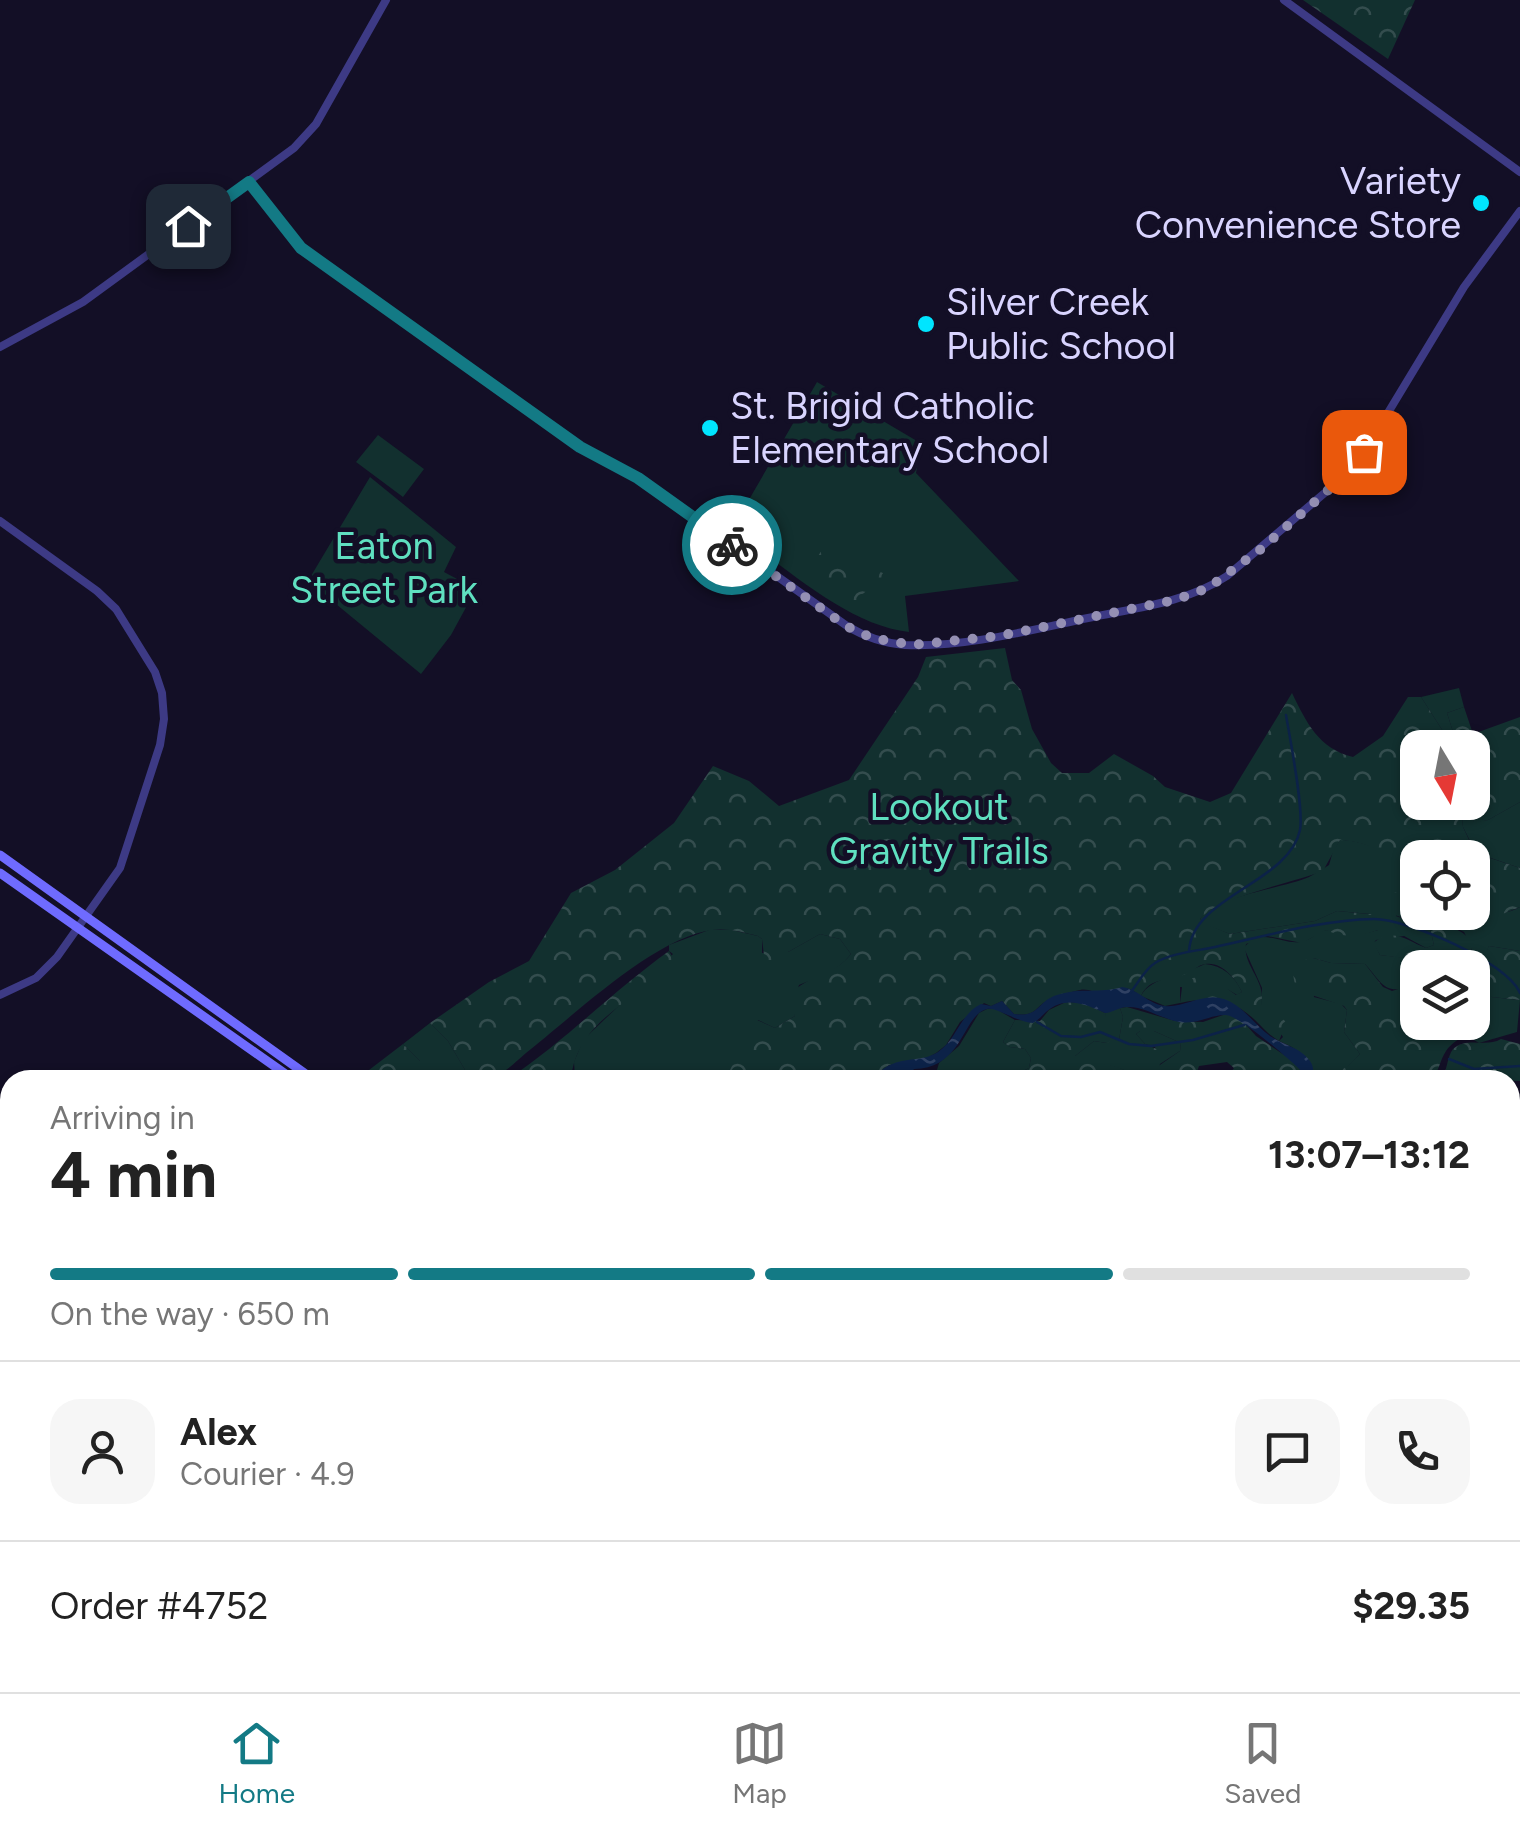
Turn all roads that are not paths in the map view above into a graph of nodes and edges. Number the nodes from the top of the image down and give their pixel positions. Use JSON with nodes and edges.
{"nodes":[{"id":1,"x":386,"y":0,"type":"edge"},
{"id":2,"x":1284,"y":0,"type":"edge"},
{"id":3,"x":1520,"y":172,"type":"edge"},
{"id":4,"x":249,"y":182,"type":"junction"},
{"id":5,"x":1520,"y":211,"type":"edge"},
{"id":6,"x":0,"y":347,"type":"edge"},
{"id":7,"x":0,"y":521,"type":"edge"},
{"id":8,"x":0,"y":856,"type":"edge"},
{"id":9,"x":0,"y":873,"type":"edge"},
{"id":10,"x":84,"y":917,"type":"junction"},
{"id":11,"x":77,"y":927,"type":"junction"},
{"id":12,"x":0,"y":995,"type":"edge"},
{"id":13,"x":280,"y":1070,"type":"edge"},
{"id":14,"x":300,"y":1070,"type":"edge"}],
"edges":[{"from":1,"to":4,"type":"street"},
{"from":2,"to":3,"type":"street"},
{"from":4,"to":5,"type":"street"},
{"from":4,"to":6,"type":"street"},
{"from":7,"to":10,"type":"street"},
{"from":8,"to":10,"type":"main road"},
{"from":9,"to":11,"type":"main road"},
{"from":10,"to":11,"type":"street"},
{"from":10,"to":14,"type":"main road"},
{"from":11,"to":12,"type":"street"},
{"from":11,"to":13,"type":"main road"}]}
